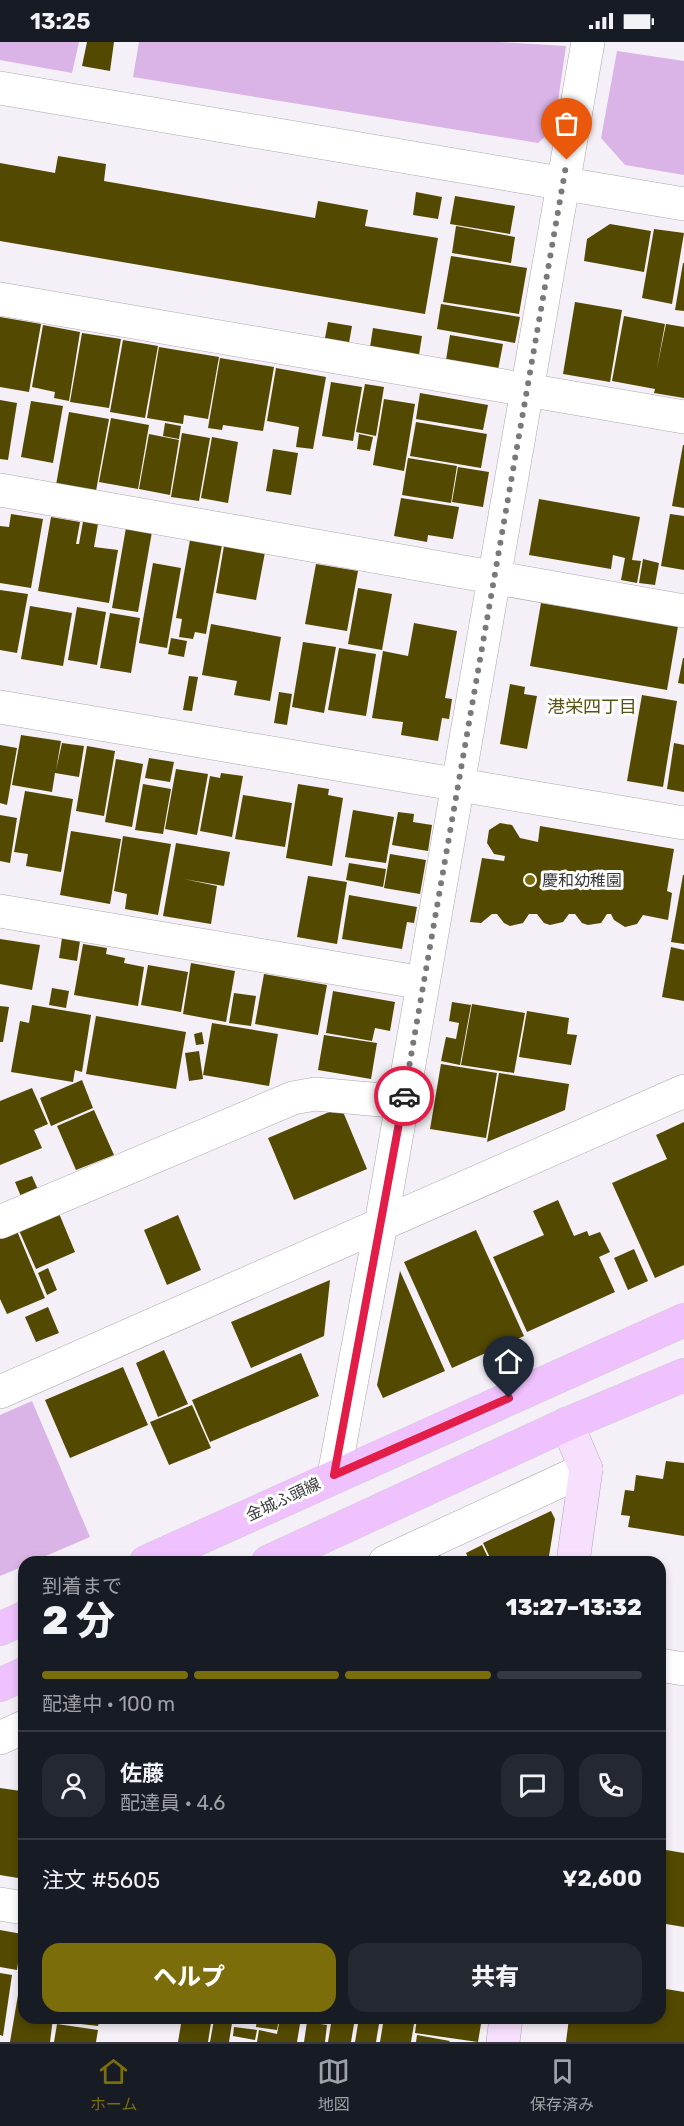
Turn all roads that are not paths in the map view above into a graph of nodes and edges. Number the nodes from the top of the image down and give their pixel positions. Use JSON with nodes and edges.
{"nodes":[{"id":1,"x":588,"y":42,"type":"edge"},
{"id":2,"x":0,"y":88,"type":"edge"},
{"id":3,"x":563,"y":183,"type":"junction"},
{"id":4,"x":684,"y":204,"type":"edge"},
{"id":5,"x":0,"y":299,"type":"edge"},
{"id":6,"x":527,"y":390,"type":"junction"},
{"id":7,"x":684,"y":417,"type":"edge"},
{"id":8,"x":0,"y":490,"type":"edge"},
{"id":9,"x":494,"y":577,"type":"junction"},
{"id":10,"x":684,"y":610,"type":"edge"},
{"id":11,"x":0,"y":706,"type":"edge"},
{"id":12,"x":458,"y":784,"type":"junction"},
{"id":13,"x":684,"y":823,"type":"edge"},
{"id":14,"x":0,"y":911,"type":"edge"},
{"id":15,"x":423,"y":983,"type":"junction"},
{"id":16,"x":684,"y":1091,"type":"edge"},
{"id":17,"x":403,"y":1102,"type":"junction"},
{"id":18,"x":0,"y":1222,"type":"edge"},
{"id":19,"x":381,"y":1224,"type":"junction"},
{"id":20,"x":684,"y":1320,"type":"edge"},
{"id":21,"x":684,"y":1375,"type":"edge"},
{"id":22,"x":0,"y":1392,"type":"edge"},
{"id":23,"x":567,"y":1424,"type":"junction"},
{"id":24,"x":586,"y":1469,"type":"junction"},
{"id":25,"x":334,"y":1475,"type":"junction"},
{"id":26,"x":159,"y":1556,"type":"edge"},
{"id":27,"x":281,"y":1556,"type":"edge"},
{"id":28,"x":398,"y":1556,"type":"edge"},
{"id":29,"x":574,"y":1556,"type":"edge"},
{"id":30,"x":18,"y":1621,"type":"edge"},
{"id":31,"x":0,"y":1629,"type":"edge"},
{"id":32,"x":666,"y":1666,"type":"edge"},
{"id":33,"x":684,"y":1669,"type":"edge"},
{"id":34,"x":18,"y":1677,"type":"edge"},
{"id":35,"x":0,"y":1685,"type":"edge"},
{"id":36,"x":18,"y":1730,"type":"edge"},
{"id":37,"x":0,"y":1738,"type":"edge"},
{"id":38,"x":0,"y":1904,"type":"edge"},
{"id":39,"x":18,"y":1907,"type":"edge"},
{"id":40,"x":505,"y":2024,"type":"edge"},
{"id":41,"x":503,"y":2042,"type":"edge"}],
"edges":[{"from":1,"to":3,"type":"street"},
{"from":2,"to":3,"type":"street"},
{"from":3,"to":4,"type":"street"},
{"from":3,"to":6,"type":"street"},
{"from":5,"to":6,"type":"street"},
{"from":6,"to":7,"type":"street"},
{"from":6,"to":9,"type":"street"},
{"from":8,"to":9,"type":"street"},
{"from":9,"to":10,"type":"street"},
{"from":9,"to":12,"type":"street"},
{"from":11,"to":12,"type":"street"},
{"from":12,"to":13,"type":"street"},
{"from":12,"to":15,"type":"street"},
{"from":14,"to":15,"type":"street"},
{"from":15,"to":17,"type":"street"},
{"from":16,"to":19,"type":"street"},
{"from":17,"to":18,"type":"street"},
{"from":17,"to":19,"type":"street"},
{"from":19,"to":22,"type":"street"},
{"from":19,"to":25,"type":"street"},
{"from":20,"to":25,"type":"main road","name":"金城ふ頭線"},
{"from":21,"to":23,"type":"main road"},
{"from":23,"to":24,"type":"street"},
{"from":23,"to":27,"type":"main road"},
{"from":24,"to":28,"type":"street"},
{"from":24,"to":29,"type":"street"},
{"from":25,"to":26,"type":"main road","name":"金城ふ頭線"},
{"from":30,"to":31,"type":"main road"},
{"from":32,"to":33,"type":"street"},
{"from":34,"to":35,"type":"main road"},
{"from":36,"to":37,"type":"street"},
{"from":38,"to":39,"type":"street"},
{"from":40,"to":41,"type":"street"}]}
